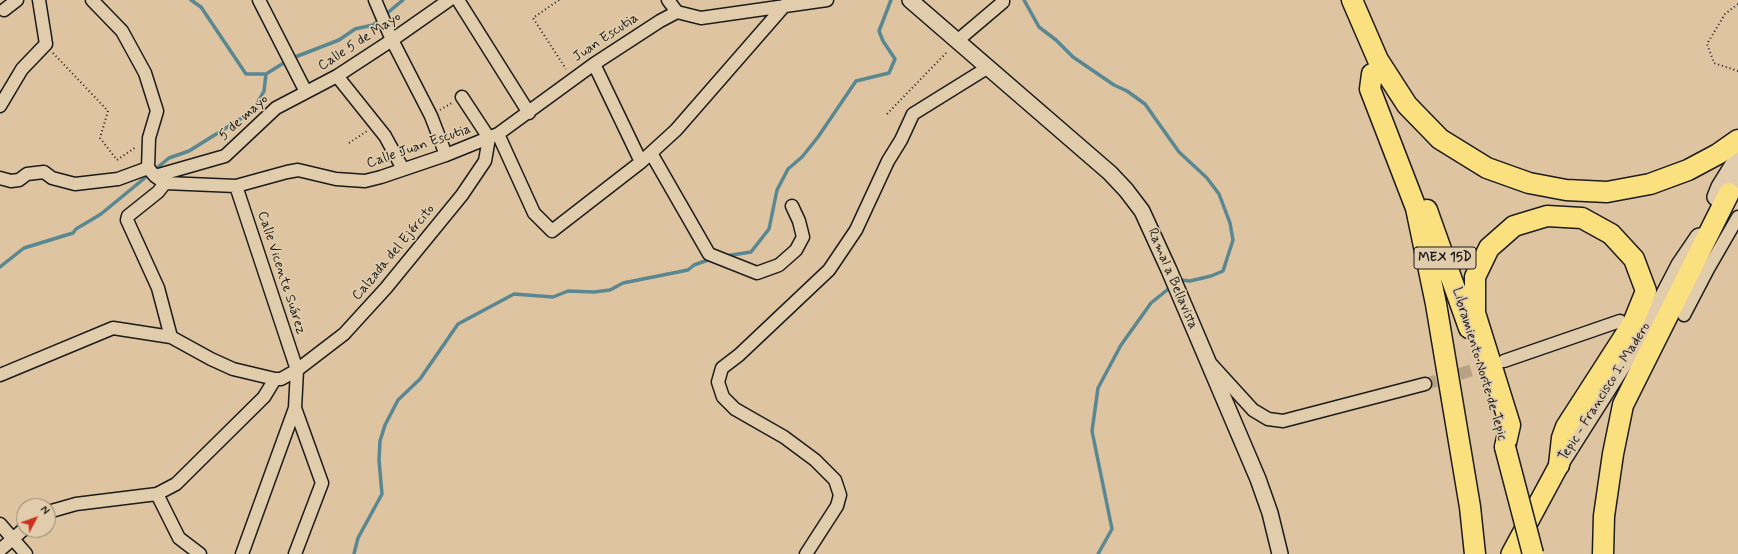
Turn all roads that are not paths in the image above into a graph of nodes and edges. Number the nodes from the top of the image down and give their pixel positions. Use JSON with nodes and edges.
{"nodes":[{"id":1,"x":17,"y":0,"type":"edge"},
{"id":2,"x":39,"y":0,"type":"edge"},
{"id":3,"x":92,"y":0,"type":"edge"},
{"id":4,"x":259,"y":0,"type":"edge"},
{"id":5,"x":375,"y":0,"type":"edge"},
{"id":6,"x":449,"y":0,"type":"edge"},
{"id":7,"x":458,"y":0,"type":"edge"},
{"id":8,"x":668,"y":0,"type":"edge"},
{"id":9,"x":827,"y":0,"type":"edge"},
{"id":10,"x":910,"y":0,"type":"edge"},
{"id":11,"x":1003,"y":0,"type":"edge"},
{"id":12,"x":1341,"y":0,"type":"edge"},
{"id":13,"x":1352,"y":0,"type":"edge"},
{"id":14,"x":785,"y":5,"type":"junction"},
{"id":15,"x":4,"y":10,"type":"dead end"},
{"id":16,"x":677,"y":12,"type":"junction"},
{"id":17,"x":392,"y":40,"type":"junction"},
{"id":18,"x":957,"y":41,"type":"junction"},
{"id":19,"x":594,"y":64,"type":"junction"},
{"id":20,"x":987,"y":68,"type":"junction"},
{"id":21,"x":1372,"y":74,"type":"junction"},
{"id":22,"x":337,"y":76,"type":"junction"},
{"id":23,"x":306,"y":92,"type":"junction"},
{"id":24,"x":462,"y":97,"type":"road end"},
{"id":25,"x":0,"y":106,"type":"edge"},
{"id":26,"x":529,"y":113,"type":"junction"},
{"id":27,"x":493,"y":136,"type":"junction"},
{"id":28,"x":1738,"y":140,"type":"edge"},
{"id":29,"x":651,"y":153,"type":"junction"},
{"id":30,"x":446,"y":155,"type":"junction"},
{"id":31,"x":1738,"y":158,"type":"edge"},
{"id":32,"x":640,"y":162,"type":"junction"},
{"id":33,"x":403,"y":169,"type":"junction"},
{"id":34,"x":156,"y":176,"type":"junction"},
{"id":35,"x":0,"y":178,"type":"edge"},
{"id":36,"x":236,"y":186,"type":"junction"},
{"id":37,"x":1735,"y":189,"type":"edge"},
{"id":38,"x":792,"y":206,"type":"dead end"},
{"id":39,"x":1731,"y":218,"type":"edge"},
{"id":40,"x":1702,"y":233,"type":"junction"},
{"id":41,"x":1684,"y":315,"type":"dead end"},
{"id":42,"x":1620,"y":321,"type":"dead end"},
{"id":43,"x":171,"y":337,"type":"junction"},
{"id":44,"x":1504,"y":361,"type":"tunnel mouth"},
{"id":45,"x":1208,"y":362,"type":"junction"},
{"id":46,"x":297,"y":370,"type":"junction"},
{"id":47,"x":0,"y":375,"type":"edge"},
{"id":48,"x":275,"y":379,"type":"junction"},
{"id":49,"x":1425,"y":384,"type":"tunnel mouth"},
{"id":50,"x":295,"y":408,"type":"junction"},
{"id":51,"x":1505,"y":447,"type":"junction"},
{"id":52,"x":1559,"y":465,"type":"junction"},
{"id":53,"x":157,"y":494,"type":"junction"},
{"id":54,"x":56,"y":510,"type":"edge"},
{"id":55,"x":0,"y":524,"type":"edge"},
{"id":56,"x":16,"y":536,"type":"edge"},
{"id":57,"x":12,"y":540,"type":"junction"},
{"id":58,"x":0,"y":550,"type":"edge"},
{"id":59,"x":1279,"y":551,"type":"edge"},
{"id":60,"x":26,"y":554,"type":"edge"},
{"id":61,"x":200,"y":554,"type":"edge"},
{"id":62,"x":242,"y":554,"type":"edge"},
{"id":63,"x":295,"y":554,"type":"edge"},
{"id":64,"x":806,"y":554,"type":"edge"},
{"id":65,"x":1475,"y":554,"type":"edge"},
{"id":66,"x":1510,"y":554,"type":"edge"},
{"id":67,"x":1533,"y":554,"type":"edge"},
{"id":68,"x":1603,"y":554,"type":"edge"}],
"edges":[{"from":1,"to":15,"type":"street"},
{"from":2,"to":25,"type":"street"},
{"from":3,"to":34,"type":"street"},
{"from":4,"to":23,"type":"street"},
{"from":5,"to":17,"type":"street"},
{"from":6,"to":17,"type":"street","name":"Calle 5 de Mayo"},
{"from":7,"to":26,"type":"street"},
{"from":8,"to":16,"type":"street"},
{"from":9,"to":14,"type":"street"},
{"from":10,"to":18,"type":"street","name":"Ramal a Bellavista"},
{"from":11,"to":18,"type":"street"},
{"from":12,"to":21,"type":"highway","name":"Libramiento Norte de Tepic","number":"MEX 15D"},
{"from":13,"to":28,"type":"highway"},
{"from":14,"to":16,"type":"street"},
{"from":14,"to":29,"type":"street"},
{"from":16,"to":19,"type":"street","name":"Juan Escutia"},
{"from":17,"to":22,"type":"street","name":"Calle 5 de Mayo"},
{"from":17,"to":30,"type":"street"},
{"from":18,"to":20,"type":"street","name":"Ramal a Bellavista"},
{"from":19,"to":26,"type":"street","name":"Juan Escutia"},
{"from":19,"to":32,"type":"street"},
{"from":20,"to":45,"type":"street","name":"Ramal a Bellavista"},
{"from":20,"to":64,"type":"street"},
{"from":21,"to":51,"type":"highway","name":"Libramiento Norte de Tepic","number":"MEX 15D"},
{"from":21,"to":65,"type":"highway"},
{"from":22,"to":23,"type":"street","name":"Calle 5 de Mayo"},
{"from":22,"to":33,"type":"street"},
{"from":23,"to":34,"type":"street","name":"5 de mayo"},
{"from":24,"to":27,"type":"street"},
{"from":26,"to":27,"type":"street","name":"Juan Escutia"},
{"from":27,"to":30,"type":"street","name":"Calle Juan Escutia"},
{"from":27,"to":32,"type":"street"},
{"from":27,"to":46,"type":"street","name":"Calzada del Ejército"},
{"from":29,"to":32,"type":"street"},
{"from":29,"to":38,"type":"street"},
{"from":30,"to":33,"type":"street","name":"Calle Juan Escutia"},
{"from":31,"to":40,"type":"main road","name":"Tepic - Francisco I. Madero"},
{"from":33,"to":36,"type":"street","name":"Calle Juan Escutia"},
{"from":34,"to":35,"type":"street","name":"5 de mayo"},
{"from":34,"to":36,"type":"street","name":"Calle Juan Escutia"},
{"from":34,"to":43,"type":"street"},
{"from":36,"to":46,"type":"street","name":"Calle Vicente Suárez"},
{"from":37,"to":39,"type":"highway"},
{"from":37,"to":40,"type":"main road","name":"Tepic - Francisco I. Madero"},
{"from":39,"to":41,"type":"street"},
{"from":39,"to":68,"type":"highway"},
{"from":40,"to":52,"type":"main road","name":"Tepic - Francisco I. Madero"},
{"from":42,"to":44,"type":"street"},
{"from":43,"to":47,"type":"street"},
{"from":43,"to":48,"type":"street"},
{"from":45,"to":49,"type":"street"},
{"from":45,"to":59,"type":"street","name":"Ramal a Bellavista"},
{"from":46,"to":48,"type":"street","name":"Calzada del Ejército"},
{"from":46,"to":50,"type":"street"},
{"from":48,"to":53,"type":"street"},
{"from":50,"to":62,"type":"street"},
{"from":50,"to":63,"type":"street"},
{"from":51,"to":52,"type":"highway"},
{"from":51,"to":67,"type":"highway","name":"Libramiento Norte de Tepic","number":"MEX 15D","bridge":true},
{"from":52,"to":66,"type":"main road","name":"Tepic - Francisco I. Madero"},
{"from":53,"to":54,"type":"street"},
{"from":53,"to":61,"type":"street"},
{"from":55,"to":57,"type":"street"},
{"from":56,"to":57,"type":"street"},
{"from":57,"to":58,"type":"street"},
{"from":57,"to":60,"type":"street"}]}
